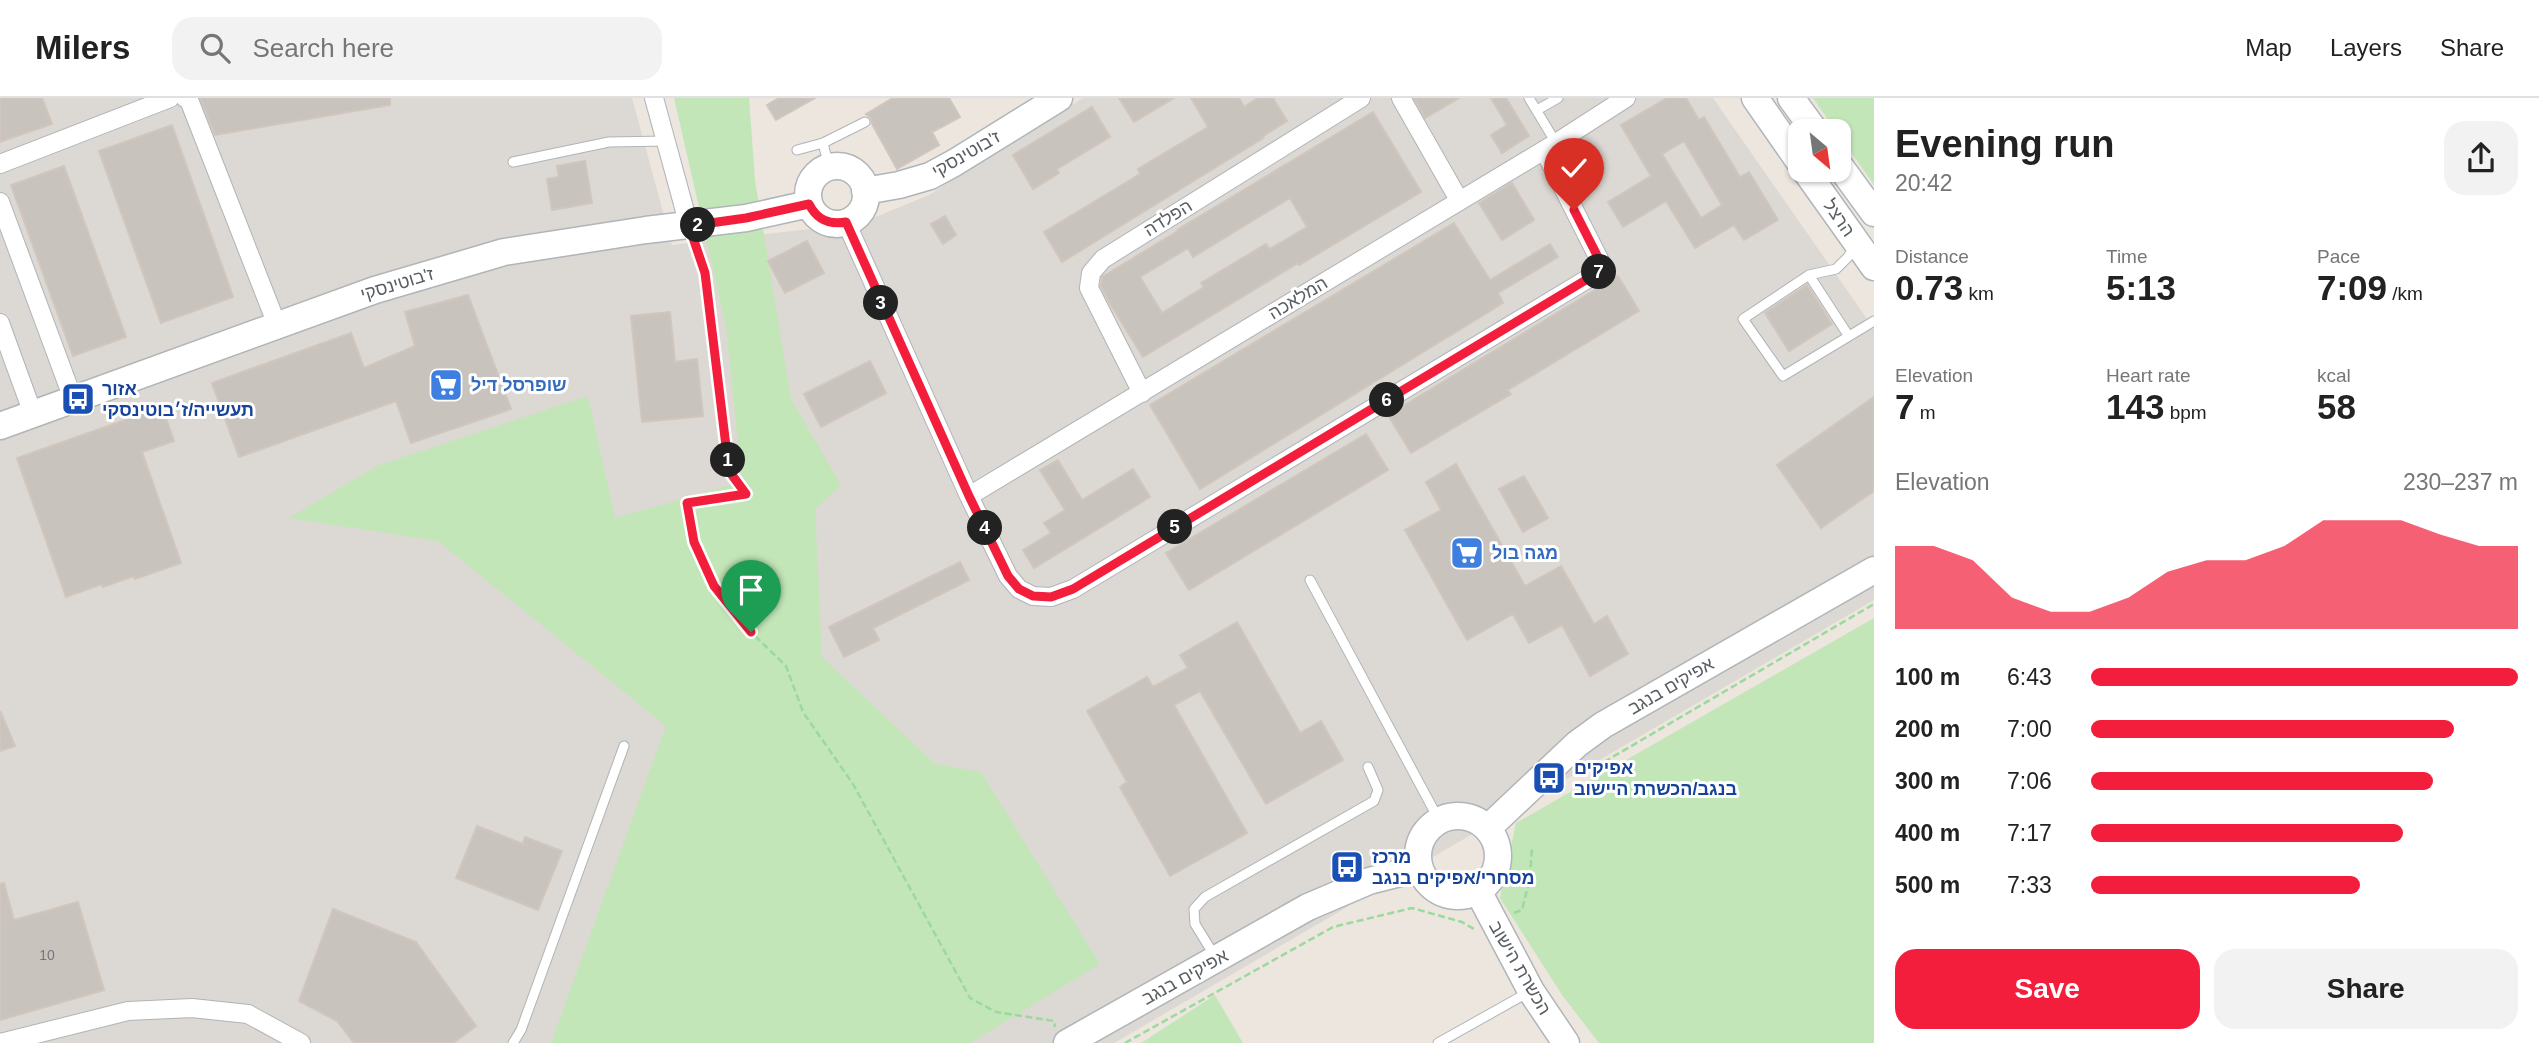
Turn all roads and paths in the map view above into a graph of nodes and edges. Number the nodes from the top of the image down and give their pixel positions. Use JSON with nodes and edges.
{"nodes":[{"id":1,"x":170,"y":98,"type":"edge"},
{"id":2,"x":185,"y":98,"type":"edge"},
{"id":3,"x":654,"y":98,"type":"edge"},
{"id":4,"x":1059,"y":98,"type":"edge"},
{"id":5,"x":1361,"y":98,"type":"edge"},
{"id":6,"x":1401,"y":98,"type":"edge"},
{"id":7,"x":1530,"y":98,"type":"edge"},
{"id":8,"x":1558,"y":98,"type":"edge"},
{"id":9,"x":1626,"y":98,"type":"edge"},
{"id":10,"x":1755,"y":98,"type":"edge"},
{"id":11,"x":1791,"y":98,"type":"edge"},
{"id":12,"x":1537,"y":110,"type":"junction"},
{"id":13,"x":1806,"y":119,"type":"edge"},
{"id":14,"x":865,"y":122,"type":"dead end"},
{"id":15,"x":666,"y":141,"type":"junction"},
{"id":16,"x":1788,"y":145,"type":"edge"},
{"id":17,"x":1550,"y":147,"type":"junction"},
{"id":18,"x":797,"y":150,"type":"dead end"},
{"id":19,"x":826,"y":155,"type":"junction"},
{"id":20,"x":513,"y":162,"type":"dead end"},
{"id":21,"x":0,"y":163,"type":"edge"},
{"id":22,"x":1813,"y":182,"type":"edge"},
{"id":23,"x":1851,"y":182,"type":"edge"},
{"id":24,"x":865,"y":191,"type":"junction"},
{"id":25,"x":1459,"y":200,"type":"junction"},
{"id":26,"x":0,"y":202,"type":"edge"},
{"id":27,"x":809,"y":204,"type":"junction"},
{"id":28,"x":1874,"y":213,"type":"edge"},
{"id":29,"x":846,"y":222,"type":"junction"},
{"id":30,"x":689,"y":226,"type":"junction"},
{"id":31,"x":1856,"y":243,"type":"junction"},
{"id":32,"x":1874,"y":267,"type":"edge"},
{"id":33,"x":1809,"y":275,"type":"junction"},
{"id":34,"x":1874,"y":321,"type":"edge"},
{"id":35,"x":0,"y":323,"type":"edge"},
{"id":36,"x":277,"y":326,"type":"junction"},
{"id":37,"x":1848,"y":335,"type":"junction"},
{"id":38,"x":1142,"y":393,"type":"junction"},
{"id":39,"x":73,"y":399,"type":"junction"},
{"id":40,"x":33,"y":414,"type":"junction"},
{"id":41,"x":0,"y":426,"type":"edge"},
{"id":42,"x":729,"y":471,"type":"joint"},
{"id":43,"x":969,"y":496,"type":"junction"},
{"id":44,"x":1874,"y":570,"type":"edge"},
{"id":45,"x":1310,"y":580,"type":"dead end"},
{"id":46,"x":1874,"y":604,"type":"edge"},
{"id":47,"x":624,"y":746,"type":"dead end"},
{"id":48,"x":1604,"y":762,"type":"dead end"},
{"id":49,"x":1368,"y":767,"type":"dead end"},
{"id":50,"x":1439,"y":821,"type":"junction"},
{"id":51,"x":1488,"y":828,"type":"junction"},
{"id":52,"x":1532,"y":846,"type":"dead end"},
{"id":53,"x":1420,"y":868,"type":"junction"},
{"id":54,"x":1478,"y":891,"type":"junction"},
{"id":55,"x":1494,"y":923,"type":"junction"},
{"id":56,"x":1216,"y":959,"type":"junction"},
{"id":57,"x":1531,"y":991,"type":"junction"},
{"id":58,"x":1062,"y":1037,"type":"edge"},
{"id":59,"x":0,"y":1043,"type":"edge"},
{"id":60,"x":301,"y":1043,"type":"edge"},
{"id":61,"x":513,"y":1043,"type":"edge"},
{"id":62,"x":1125,"y":1043,"type":"edge"},
{"id":63,"x":1438,"y":1043,"type":"edge"},
{"id":64,"x":1566,"y":1043,"type":"edge"}],
"edges":[{"from":1,"to":21,"type":"street"},
{"from":2,"to":36,"type":"street"},
{"from":3,"to":15,"type":"street"},
{"from":4,"to":24,"type":"street","name":"ז'בוטינסקי"},
{"from":5,"to":38,"type":"street","name":"הפלדה"},
{"from":6,"to":25,"type":"street"},
{"from":7,"to":12,"type":"lane"},
{"from":8,"to":12,"type":"lane"},
{"from":9,"to":17,"type":"street","name":"המלאכה"},
{"from":10,"to":16,"type":"street"},
{"from":11,"to":13,"type":"street"},
{"from":12,"to":17,"type":"lane"},
{"from":14,"to":19,"type":"lane"},
{"from":15,"to":20,"type":"lane"},
{"from":15,"to":30,"type":"street"},
{"from":17,"to":25,"type":"street","name":"המלאכה"},
{"from":17,"to":43,"type":"street"},
{"from":18,"to":19,"type":"lane"},
{"from":19,"to":24,"type":"street"},
{"from":19,"to":27,"type":"street"},
{"from":22,"to":31,"type":"street","name":"הרצל"},
{"from":23,"to":28,"type":"street","name":"הרצל"},
{"from":24,"to":29,"type":"street"},
{"from":25,"to":38,"type":"street","name":"המלאכה"},
{"from":26,"to":39,"type":"street"},
{"from":27,"to":29,"type":"street"},
{"from":27,"to":30,"type":"street","name":"ז'בוטינסקי"},
{"from":29,"to":43,"type":"street"},
{"from":30,"to":36,"type":"street","name":"ז'בוטינסקי"},
{"from":30,"to":42,"type":"lane"},
{"from":31,"to":32,"type":"street","name":"הרצל"},
{"from":31,"to":33,"type":"lane"},
{"from":33,"to":37,"type":"lane"},
{"from":33,"to":37,"type":"lane"},
{"from":34,"to":37,"type":"lane"},
{"from":35,"to":40,"type":"street"},
{"from":36,"to":39,"type":"street","name":"ז'בוטינסקי"},
{"from":38,"to":43,"type":"street","name":"המלאכה"},
{"from":39,"to":40,"type":"street","name":"ז'בוטינסקי"},
{"from":40,"to":41,"type":"street","name":"ז'בוטינסקי"},
{"from":42,"to":58,"type":"path"},
{"from":44,"to":51,"type":"street","name":"אפיקים בנגב"},
{"from":45,"to":50,"type":"lane"},
{"from":46,"to":48,"type":"path"},
{"from":47,"to":61,"type":"lane"},
{"from":49,"to":56,"type":"lane"},
{"from":50,"to":51,"type":"street"},
{"from":50,"to":53,"type":"street"},
{"from":51,"to":54,"type":"street"},
{"from":52,"to":55,"type":"path"},
{"from":53,"to":54,"type":"street"},
{"from":53,"to":56,"type":"street","name":"אפיקים בנגב"},
{"from":54,"to":55,"type":"street","name":"הכשרת הישוב"},
{"from":55,"to":57,"type":"street","name":"הכשרת הישוב"},
{"from":55,"to":62,"type":"path"},
{"from":56,"to":58,"type":"street","name":"אפיקים בנגב"},
{"from":57,"to":63,"type":"lane"},
{"from":57,"to":64,"type":"street","name":"הכשרת הישוב"},
{"from":59,"to":60,"type":"street"}]}
